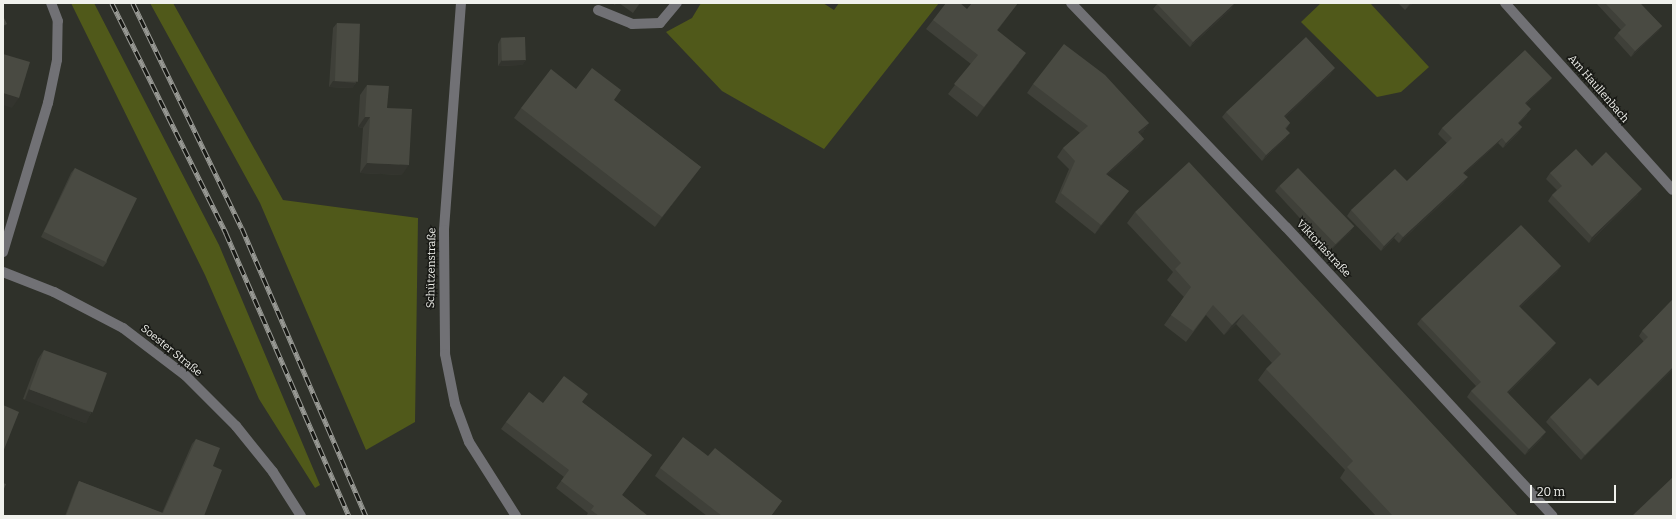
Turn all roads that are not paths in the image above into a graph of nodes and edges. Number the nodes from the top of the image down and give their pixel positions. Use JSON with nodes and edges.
{"nodes":[{"id":1,"x":51,"y":3,"type":"edge"},
{"id":2,"x":461,"y":3,"type":"edge"},
{"id":3,"x":677,"y":3,"type":"edge"},
{"id":4,"x":1071,"y":3,"type":"edge"},
{"id":5,"x":1505,"y":3,"type":"edge"},
{"id":6,"x":598,"y":10,"type":"dead end"},
{"id":7,"x":1673,"y":190,"type":"edge"},
{"id":8,"x":3,"y":252,"type":"edge"},
{"id":9,"x":3,"y":272,"type":"edge"},
{"id":10,"x":301,"y":516,"type":"edge"},
{"id":11,"x":516,"y":516,"type":"edge"},
{"id":12,"x":1553,"y":516,"type":"edge"}],
"edges":[{"from":1,"to":8,"type":"street"},
{"from":2,"to":11,"type":"street","name":"Schützenstraße"},
{"from":3,"to":6,"type":"street"},
{"from":4,"to":12,"type":"street","name":"Viktoriastraße"},
{"from":5,"to":7,"type":"street","name":"Am Haullenbach"},
{"from":9,"to":10,"type":"street","name":"Soester Straße"}]}
